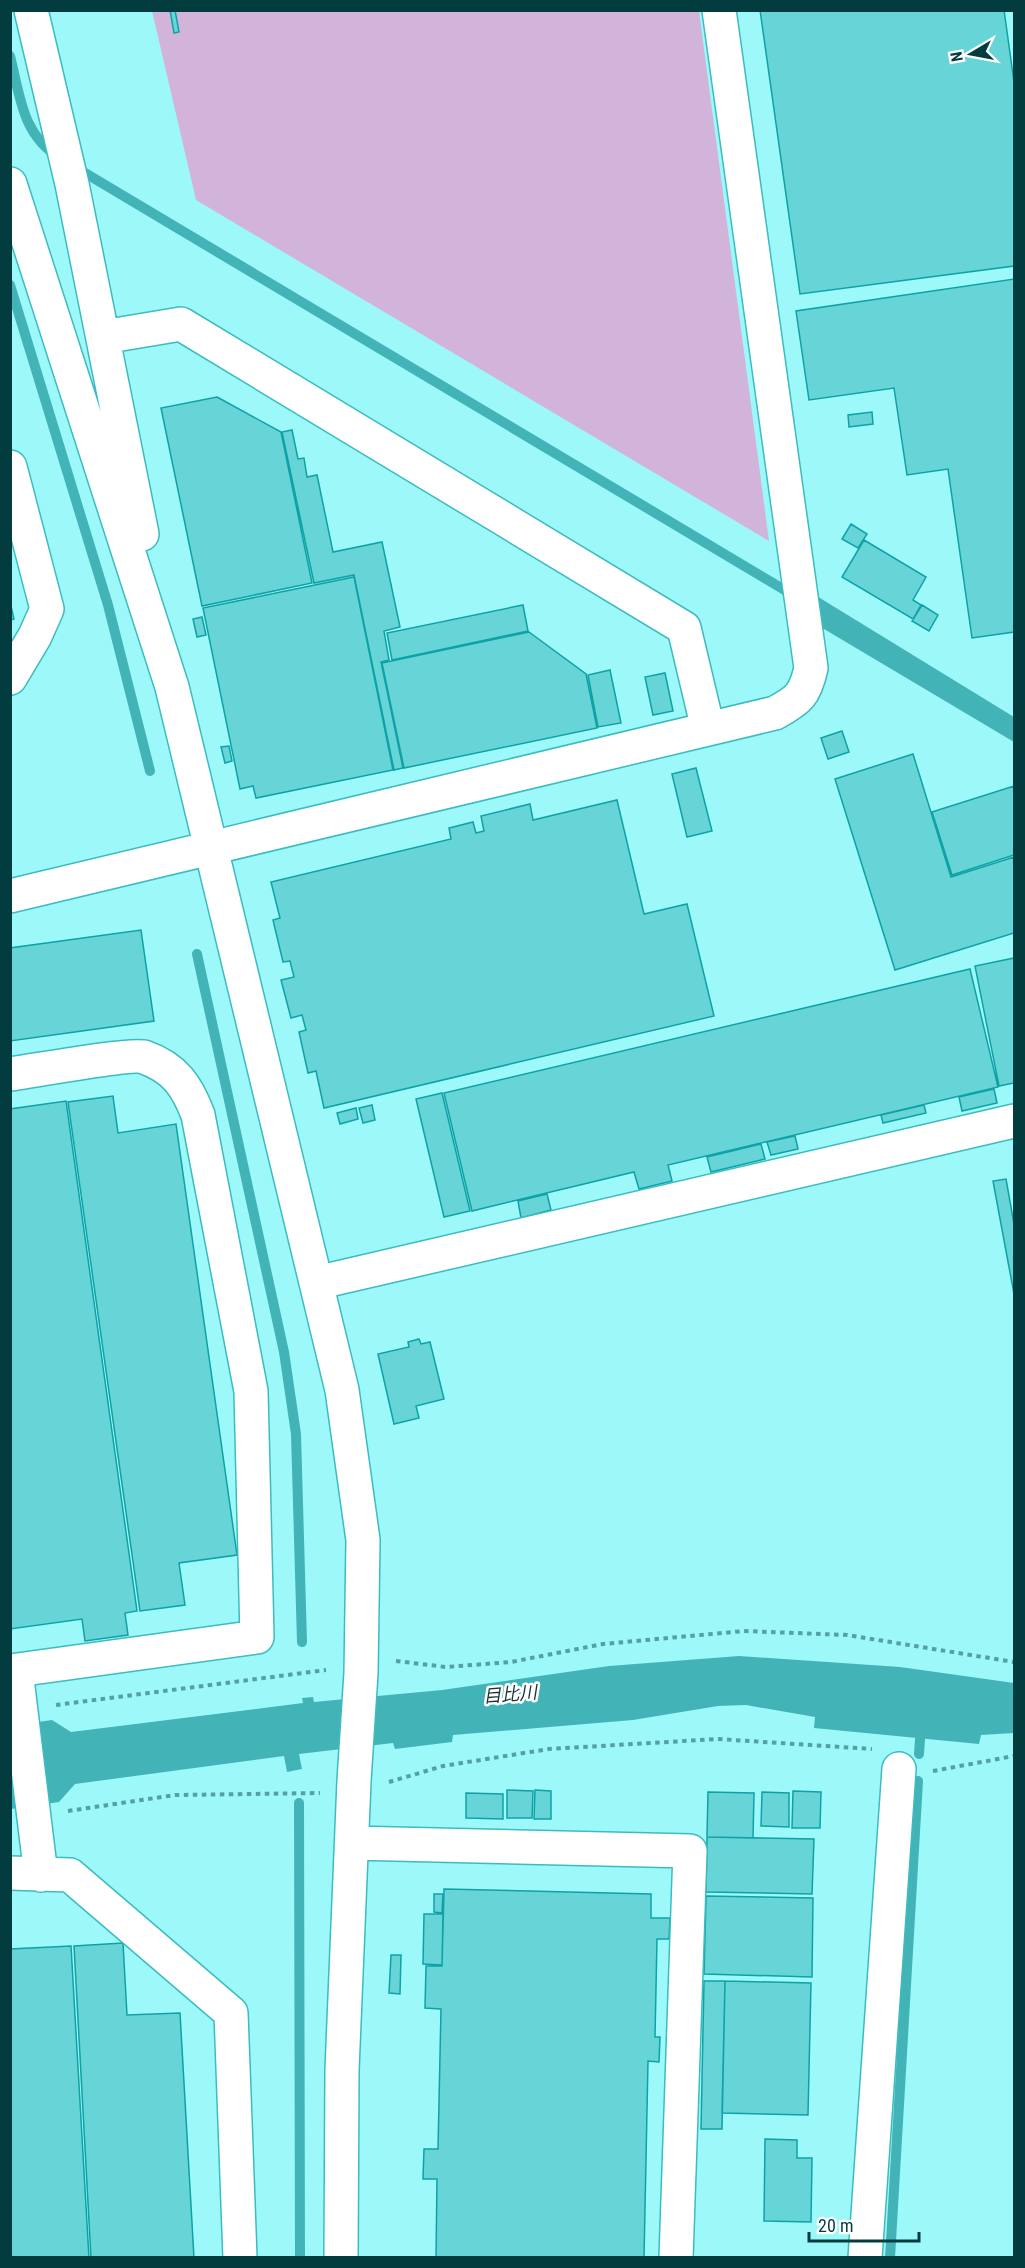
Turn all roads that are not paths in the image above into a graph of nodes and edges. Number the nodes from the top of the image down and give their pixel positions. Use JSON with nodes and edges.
{"nodes":[{"id":1,"x":31,"y":10,"type":"edge"},
{"id":2,"x":718,"y":10,"type":"edge"},
{"id":3,"x":10,"y":184,"type":"edge"},
{"id":4,"x":103,"y":337,"type":"junction"},
{"id":5,"x":10,"y":467,"type":"edge"},
{"id":6,"x":10,"y":678,"type":"edge"},
{"id":7,"x":172,"y":687,"type":"junction"},
{"id":8,"x":708,"y":729,"type":"junction"},
{"id":9,"x":210,"y":849,"type":"junction"},
{"id":10,"x":10,"y":896,"type":"edge"},
{"id":11,"x":10,"y":1074,"type":"edge"},
{"id":12,"x":1014,"y":1121,"type":"edge"},
{"id":13,"x":316,"y":1283,"type":"junction"},
{"id":14,"x":13,"y":1671,"type":"edge"},
{"id":15,"x":899,"y":1769,"type":"road end"},
{"id":16,"x":352,"y":1843,"type":"junction"},
{"id":17,"x":26,"y":1874,"type":"edge"},
{"id":18,"x":677,"y":2257,"type":"edge"},
{"id":19,"x":240,"y":2258,"type":"edge"},
{"id":20,"x":341,"y":2258,"type":"edge"},
{"id":21,"x":865,"y":2258,"type":"edge"}],
"edges":[{"from":1,"to":4,"type":"street"},
{"from":2,"to":8,"type":"street"},
{"from":3,"to":7,"type":"street"},
{"from":4,"to":7,"type":"street"},
{"from":4,"to":8,"type":"street"},
{"from":5,"to":6,"type":"street"},
{"from":7,"to":9,"type":"street"},
{"from":8,"to":9,"type":"street"},
{"from":9,"to":10,"type":"street"},
{"from":9,"to":13,"type":"street"},
{"from":11,"to":14,"type":"street"},
{"from":12,"to":13,"type":"street"},
{"from":13,"to":16,"type":"street"},
{"from":14,"to":17,"type":"street"},
{"from":15,"to":21,"type":"street"},
{"from":16,"to":18,"type":"street"},
{"from":16,"to":20,"type":"street"},
{"from":17,"to":19,"type":"street"}]}
